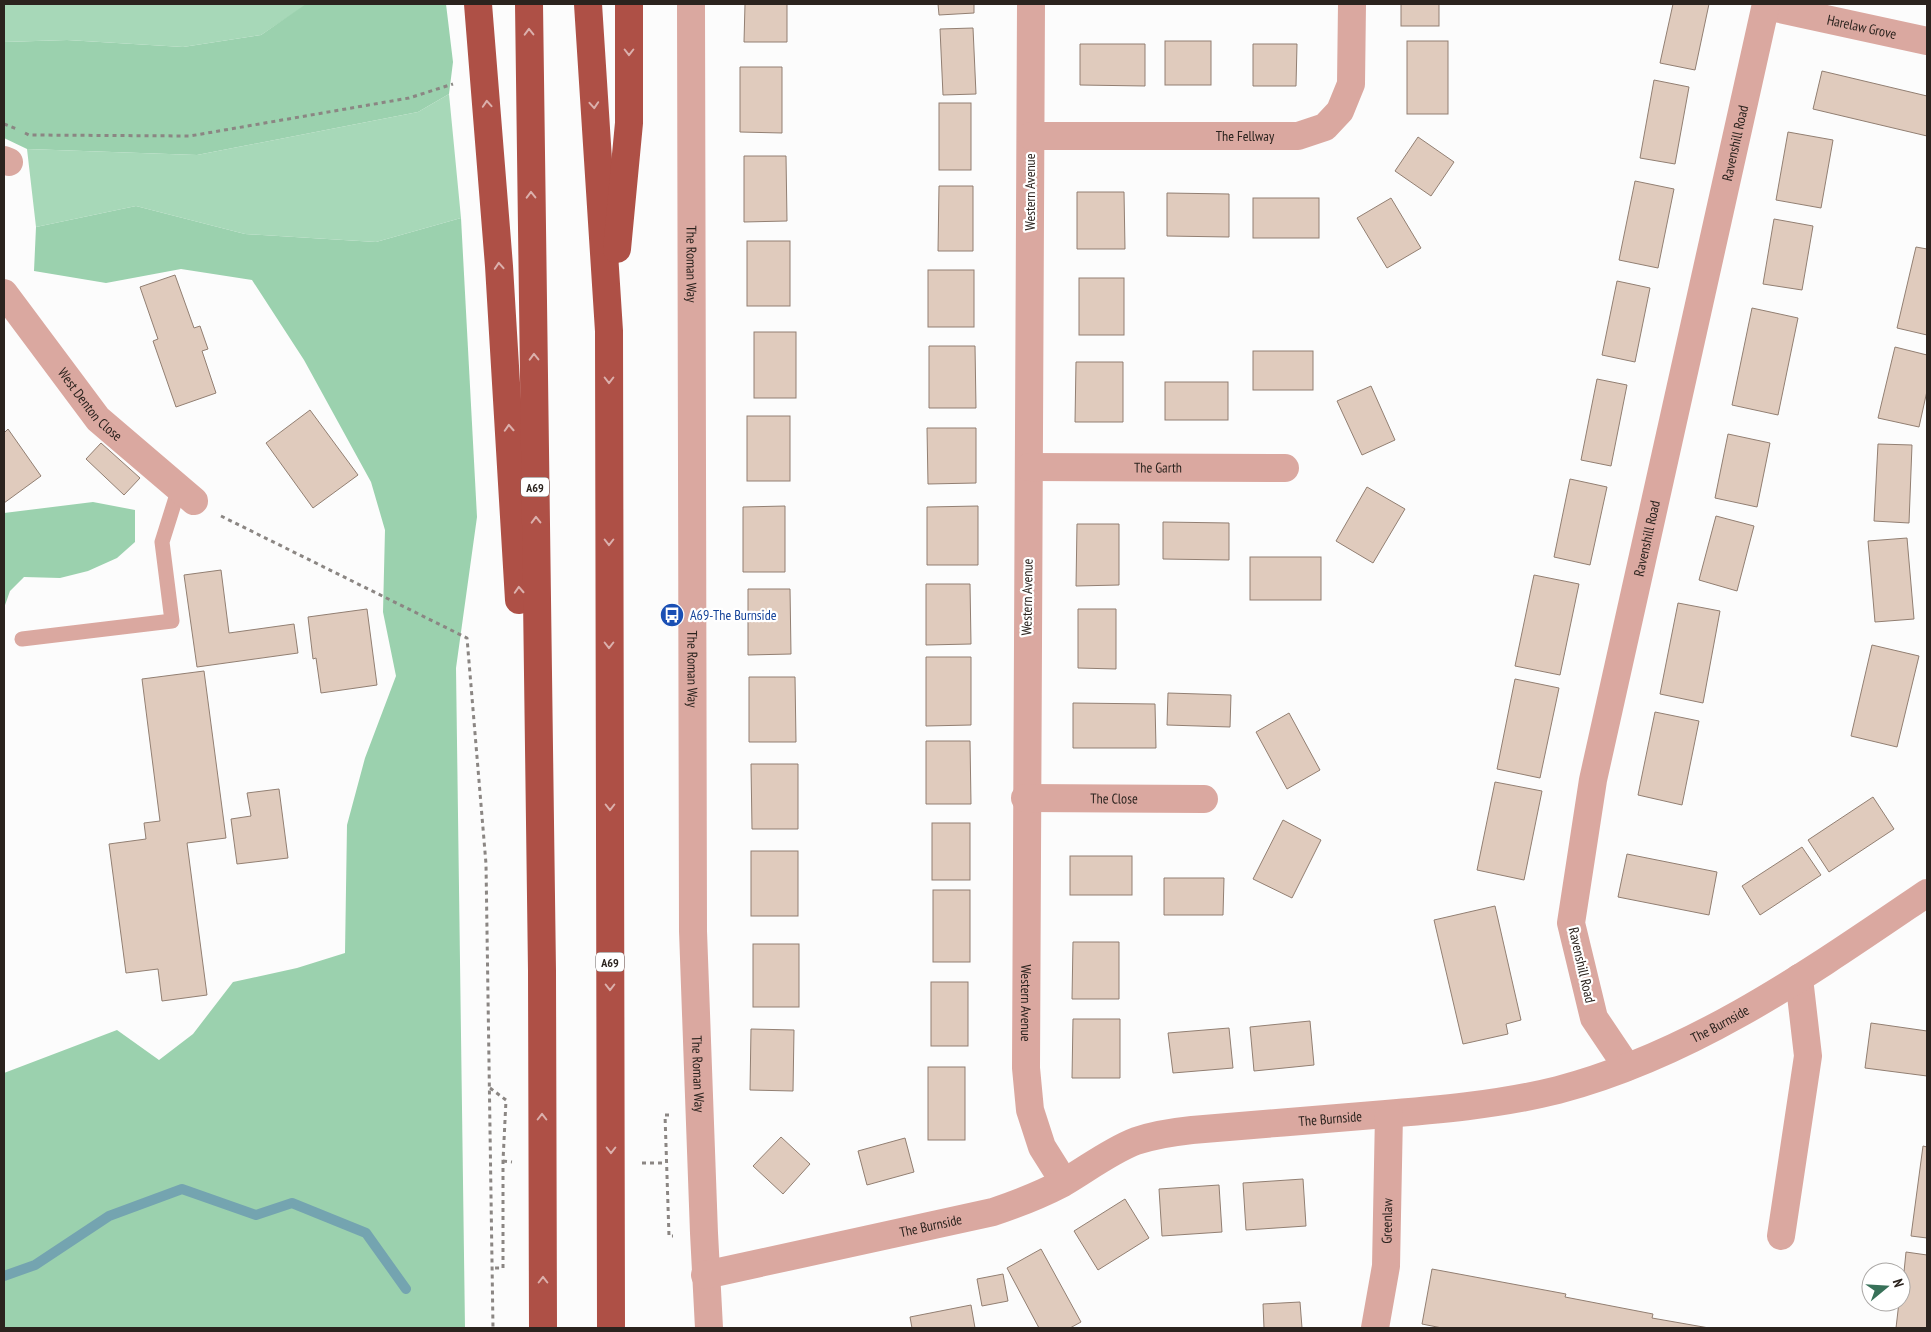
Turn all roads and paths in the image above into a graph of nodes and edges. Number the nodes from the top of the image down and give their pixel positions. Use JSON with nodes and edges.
{"nodes":[{"id":1,"x":478,"y":4,"type":"edge"},
{"id":2,"x":529,"y":4,"type":"edge"},
{"id":3,"x":588,"y":4,"type":"edge"},
{"id":4,"x":629,"y":4,"type":"edge"},
{"id":5,"x":692,"y":4,"type":"edge"},
{"id":6,"x":1031,"y":4,"type":"edge"},
{"id":7,"x":1352,"y":4,"type":"edge"},
{"id":8,"x":1766,"y":5,"type":"edge"},
{"id":9,"x":1927,"y":41,"type":"edge"},
{"id":10,"x":457,"y":83,"type":"dead end"},
{"id":11,"x":4,"y":124,"type":"edge"},
{"id":12,"x":1031,"y":136,"type":"junction"},
{"id":13,"x":4,"y":293,"type":"edge"},
{"id":14,"x":609,"y":331,"type":"junction"},
{"id":15,"x":1029,"y":467,"type":"junction"},
{"id":16,"x":1285,"y":468,"type":"dead end"},
{"id":17,"x":186,"y":494,"type":"junction"},
{"id":18,"x":22,"y":639,"type":"dead end"},
{"id":19,"x":1025,"y":798,"type":"junction"},
{"id":20,"x":1204,"y":799,"type":"dead end"},
{"id":21,"x":1927,"y":893,"type":"edge"},
{"id":22,"x":542,"y":971,"type":"junction"},
{"id":23,"x":1799,"y":978,"type":"junction"},
{"id":24,"x":1627,"y":1067,"type":"junction"},
{"id":25,"x":490,"y":1088,"type":"junction"},
{"id":26,"x":1389,"y":1114,"type":"junction"},
{"id":27,"x":665,"y":1115,"type":"dead end"},
{"id":28,"x":503,"y":1161,"type":"junction"},
{"id":29,"x":642,"y":1162,"type":"dead end"},
{"id":30,"x":666,"y":1162,"type":"junction"},
{"id":31,"x":514,"y":1163,"type":"dead end"},
{"id":32,"x":1064,"y":1182,"type":"junction"},
{"id":33,"x":669,"y":1236,"type":"dead end"},
{"id":34,"x":1781,"y":1236,"type":"dead end"},
{"id":35,"x":492,"y":1268,"type":"junction"},
{"id":36,"x":706,"y":1275,"type":"junction"},
{"id":37,"x":493,"y":1328,"type":"edge"},
{"id":38,"x":543,"y":1328,"type":"edge"},
{"id":39,"x":611,"y":1328,"type":"edge"},
{"id":40,"x":709,"y":1328,"type":"edge"},
{"id":41,"x":1376,"y":1328,"type":"edge"}],
"edges":[{"from":22,"to":1,"type":"highway","one_way":true},
{"from":22,"to":2,"type":"highway","number":"A69","one_way":true},
{"from":3,"to":14,"type":"highway","number":"A69","one_way":true},
{"from":4,"to":14,"type":"highway","one_way":true},
{"from":5,"to":36,"type":"street","name":"The Roman Way"},
{"from":6,"to":12,"type":"street","name":"Western Avenue"},
{"from":7,"to":12,"type":"street","name":"The Fellway"},
{"from":8,"to":9,"type":"street","name":"Harelaw Grove"},
{"from":8,"to":24,"type":"street","name":"Ravenshill Road"},
{"from":10,"to":11,"type":"path"},
{"from":12,"to":15,"type":"street","name":"Western Avenue"},
{"from":13,"to":17,"type":"street","name":"West Denton Close"},
{"from":14,"to":39,"type":"highway","number":"A69","one_way":true},
{"from":15,"to":16,"type":"street","name":"The Garth"},
{"from":15,"to":19,"type":"street","name":"Western Avenue"},
{"from":17,"to":18,"type":"lane"},
{"from":17,"to":25,"type":"path"},
{"from":19,"to":20,"type":"street","name":"The Close"},
{"from":19,"to":32,"type":"street","name":"Western Avenue"},
{"from":21,"to":23,"type":"street","name":"The Burnside"},
{"from":38,"to":22,"type":"highway","number":"A69","one_way":true},
{"from":23,"to":24,"type":"street","name":"The Burnside"},
{"from":23,"to":34,"type":"street"},
{"from":24,"to":26,"type":"street","name":"The Burnside"},
{"from":25,"to":28,"type":"path"},
{"from":25,"to":35,"type":"path"},
{"from":26,"to":32,"type":"street","name":"The Burnside"},
{"from":26,"to":41,"type":"street","name":"Greenlaw"},
{"from":27,"to":30,"type":"path"},
{"from":28,"to":31,"type":"path"},
{"from":28,"to":35,"type":"path"},
{"from":29,"to":30,"type":"path"},
{"from":30,"to":33,"type":"path"},
{"from":32,"to":36,"type":"street","name":"The Burnside"},
{"from":35,"to":37,"type":"path"},
{"from":36,"to":40,"type":"street","name":"The Roman Way"}]}
